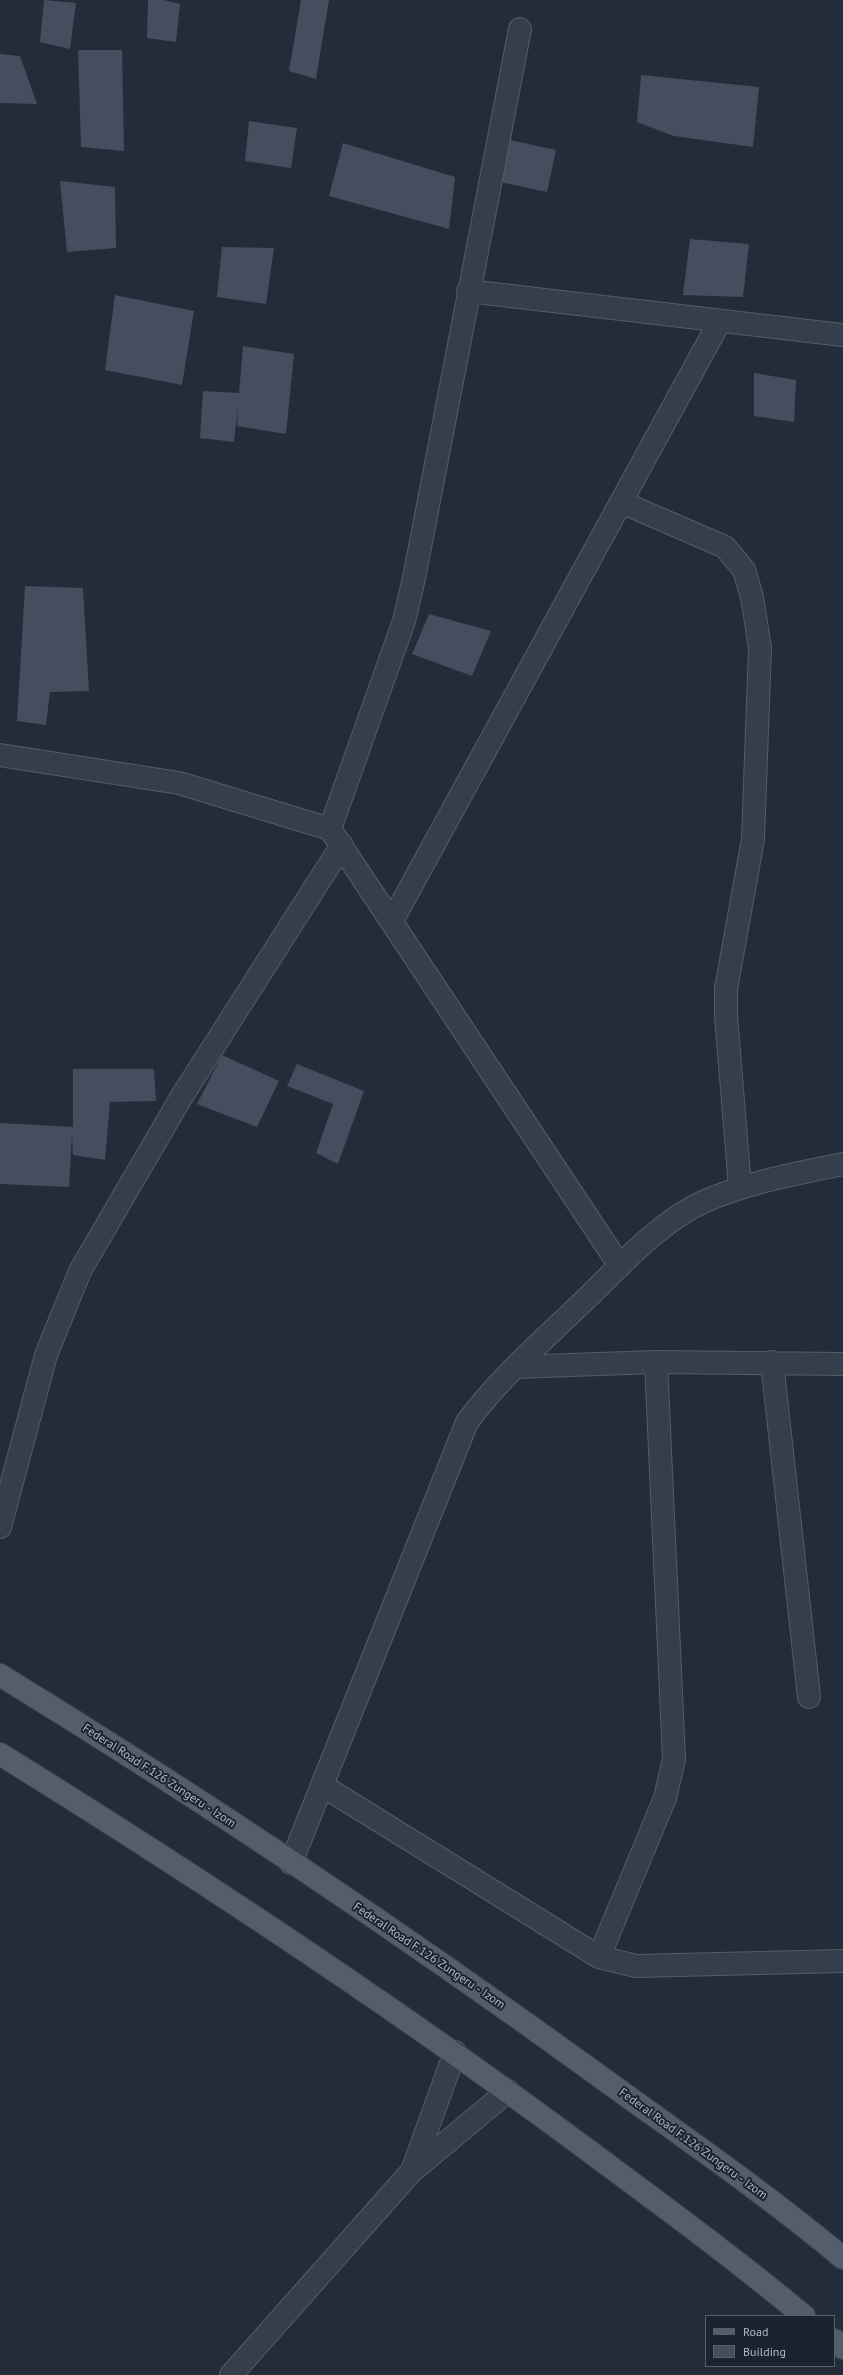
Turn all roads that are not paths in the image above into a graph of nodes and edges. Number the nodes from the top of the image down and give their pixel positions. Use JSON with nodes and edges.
{"nodes":[{"id":1,"x":520,"y":29,"type":"dead end"},
{"id":2,"x":468,"y":291,"type":"junction"},
{"id":3,"x":720,"y":321,"type":"junction"},
{"id":4,"x":843,"y":335,"type":"edge"},
{"id":5,"x":621,"y":502,"type":"junction"},
{"id":6,"x":0,"y":755,"type":"edge"},
{"id":7,"x":336,"y":837,"type":"junction"},
{"id":8,"x":392,"y":921,"type":"junction"},
{"id":9,"x":843,"y":1164,"type":"edge"},
{"id":10,"x":740,"y":1187,"type":"junction"},
{"id":11,"x":620,"y":1266,"type":"junction"},
{"id":12,"x":656,"y":1362,"type":"junction"},
{"id":13,"x":772,"y":1362,"type":"junction"},
{"id":14,"x":843,"y":1364,"type":"edge"},
{"id":15,"x":516,"y":1367,"type":"junction"},
{"id":16,"x":0,"y":1527,"type":"edge"},
{"id":17,"x":0,"y":1675,"type":"edge"},
{"id":18,"x":809,"y":1697,"type":"dead end"},
{"id":19,"x":0,"y":1754,"type":"edge"},
{"id":20,"x":322,"y":1786,"type":"junction"},
{"id":21,"x":291,"y":1863,"type":"junction"},
{"id":22,"x":599,"y":1957,"type":"junction"},
{"id":23,"x":843,"y":1961,"type":"edge"},
{"id":24,"x":455,"y":2052,"type":"junction"},
{"id":25,"x":508,"y":2091,"type":"junction"},
{"id":26,"x":411,"y":2172,"type":"junction"},
{"id":27,"x":843,"y":2258,"type":"edge"},
{"id":28,"x":803,"y":2315,"type":"edge"},
{"id":29,"x":835,"y":2341,"type":"edge"},
{"id":30,"x":843,"y":2348,"type":"edge"},
{"id":31,"x":231,"y":2375,"type":"edge"}],
"edges":[{"from":1,"to":2,"type":"street"},
{"from":2,"to":3,"type":"street"},
{"from":2,"to":7,"type":"street"},
{"from":3,"to":4,"type":"street"},
{"from":3,"to":5,"type":"street"},
{"from":5,"to":8,"type":"street"},
{"from":5,"to":10,"type":"street"},
{"from":6,"to":7,"type":"street"},
{"from":7,"to":8,"type":"street"},
{"from":7,"to":16,"type":"street"},
{"from":8,"to":11,"type":"street"},
{"from":9,"to":10,"type":"street"},
{"from":10,"to":11,"type":"street"},
{"from":11,"to":15,"type":"street"},
{"from":12,"to":13,"type":"street"},
{"from":12,"to":15,"type":"street"},
{"from":12,"to":22,"type":"street"},
{"from":13,"to":14,"type":"street"},
{"from":13,"to":18,"type":"street"},
{"from":15,"to":20,"type":"street"},
{"from":17,"to":21,"type":"main road","name":"Federal Road F.126 Zungeru - Izom"},
{"from":19,"to":24,"type":"main road"},
{"from":20,"to":21,"type":"street"},
{"from":20,"to":22,"type":"street"},
{"from":21,"to":27,"type":"main road","name":"Federal Road F.126 Zungeru - Izom"},
{"from":22,"to":23,"type":"street"},
{"from":24,"to":25,"type":"main road"},
{"from":24,"to":26,"type":"street"},
{"from":25,"to":26,"type":"street"},
{"from":25,"to":28,"type":"main road"},
{"from":26,"to":31,"type":"street"},
{"from":29,"to":30,"type":"main road"}]}
